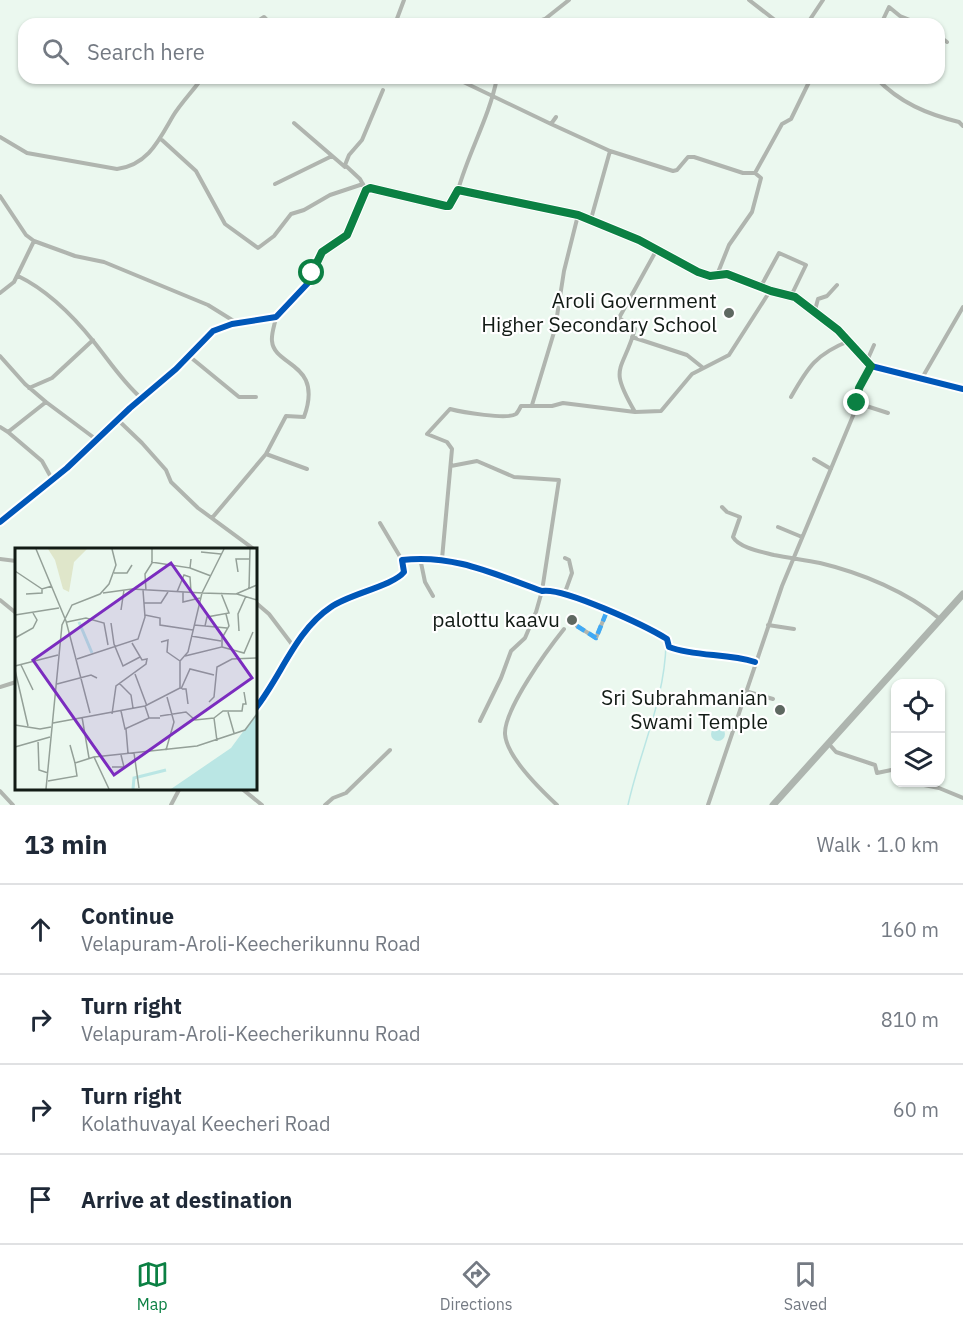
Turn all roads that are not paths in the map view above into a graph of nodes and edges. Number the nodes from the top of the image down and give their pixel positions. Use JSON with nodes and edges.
{"nodes":[{"id":1,"x":404,"y":0,"type":"edge"},
{"id":2,"x":569,"y":0,"type":"edge"},
{"id":3,"x":749,"y":0,"type":"edge"},
{"id":4,"x":823,"y":0,"type":"edge"},
{"id":5,"x":397,"y":18,"type":"edge"},
{"id":6,"x":546,"y":18,"type":"edge"},
{"id":7,"x":772,"y":18,"type":"edge"},
{"id":8,"x":811,"y":18,"type":"edge"},
{"id":9,"x":883,"y":18,"type":"edge"},
{"id":10,"x":905,"y":18,"type":"edge"},
{"id":11,"x":197,"y":84,"type":"edge"},
{"id":12,"x":467,"y":84,"type":"edge"},
{"id":13,"x":495,"y":84,"type":"edge"},
{"id":14,"x":808,"y":84,"type":"edge"},
{"id":15,"x":883,"y":84,"type":"edge"},
{"id":16,"x":383,"y":90,"type":"dead end"},
{"id":17,"x":492,"y":97,"type":"junction"},
{"id":18,"x":556,"y":117,"type":"dead end"},
{"id":19,"x":294,"y":123,"type":"dead end"},
{"id":20,"x":551,"y":124,"type":"junction"},
{"id":21,"x":963,"y":126,"type":"edge"},
{"id":22,"x":0,"y":137,"type":"edge"},
{"id":23,"x":162,"y":140,"type":"junction"},
{"id":24,"x":610,"y":151,"type":"junction"},
{"id":25,"x":332,"y":156,"type":"junction"},
{"id":26,"x":345,"y":167,"type":"junction"},
{"id":27,"x":754,"y":173,"type":"junction"},
{"id":28,"x":275,"y":184,"type":"dead end"},
{"id":29,"x":363,"y":184,"type":"junction"},
{"id":30,"x":366,"y":190,"type":"junction"},
{"id":31,"x":458,"y":190,"type":"junction"},
{"id":32,"x":0,"y":196,"type":"edge"},
{"id":33,"x":578,"y":215,"type":"junction"},
{"id":34,"x":591,"y":219,"type":"junction"},
{"id":35,"x":34,"y":241,"type":"junction"},
{"id":36,"x":656,"y":251,"type":"junction"},
{"id":37,"x":716,"y":275,"type":"junction"},
{"id":38,"x":18,"y":276,"type":"junction"},
{"id":39,"x":837,"y":285,"type":"dead end"},
{"id":40,"x":760,"y":288,"type":"junction"},
{"id":41,"x":771,"y":291,"type":"junction"},
{"id":42,"x":0,"y":293,"type":"edge"},
{"id":43,"x":791,"y":296,"type":"junction"},
{"id":44,"x":963,"y":307,"type":"edge"},
{"id":45,"x":814,"y":310,"type":"junction"},
{"id":46,"x":276,"y":317,"type":"junction"},
{"id":47,"x":238,"y":323,"type":"junction"},
{"id":48,"x":632,"y":337,"type":"junction"},
{"id":49,"x":93,"y":340,"type":"junction"},
{"id":50,"x":849,"y":341,"type":"junction"},
{"id":51,"x":874,"y":345,"type":"dead end"},
{"id":52,"x":0,"y":356,"type":"edge"},
{"id":53,"x":189,"y":356,"type":"junction"},
{"id":54,"x":868,"y":365,"type":"junction"},
{"id":55,"x":702,"y":367,"type":"junction"},
{"id":56,"x":922,"y":378,"type":"junction"},
{"id":57,"x":29,"y":388,"type":"junction"},
{"id":58,"x":963,"y":389,"type":"edge"},
{"id":59,"x":256,"y":397,"type":"dead end"},
{"id":60,"x":791,"y":397,"type":"dead end"},
{"id":61,"x":141,"y":398,"type":"junction"},
{"id":62,"x":46,"y":402,"type":"junction"},
{"id":63,"x":857,"y":403,"type":"junction"},
{"id":64,"x":532,"y":405,"type":"junction"},
{"id":65,"x":635,"y":412,"type":"junction"},
{"id":66,"x":888,"y":413,"type":"dead end"},
{"id":67,"x":118,"y":420,"type":"junction"},
{"id":68,"x":0,"y":427,"type":"edge"},
{"id":69,"x":9,"y":432,"type":"junction"},
{"id":70,"x":97,"y":440,"type":"junction"},
{"id":71,"x":266,"y":454,"type":"junction"},
{"id":72,"x":814,"y":459,"type":"dead end"},
{"id":73,"x":450,"y":466,"type":"junction"},
{"id":74,"x":308,"y":469,"type":"dead end"},
{"id":75,"x":831,"y":469,"type":"junction"},
{"id":76,"x":52,"y":479,"type":"junction"},
{"id":77,"x":722,"y":507,"type":"dead end"},
{"id":78,"x":212,"y":518,"type":"junction"},
{"id":79,"x":0,"y":522,"type":"edge"},
{"id":80,"x":380,"y":523,"type":"dead end"},
{"id":81,"x":778,"y":527,"type":"dead end"},
{"id":82,"x":802,"y":537,"type":"junction"},
{"id":83,"x":252,"y":548,"type":"edge"},
{"id":84,"x":420,"y":558,"type":"junction"},
{"id":85,"x":565,"y":558,"type":"dead end"},
{"id":86,"x":0,"y":559,"type":"edge"},
{"id":87,"x":442,"y":559,"type":"junction"},
{"id":88,"x":793,"y":559,"type":"junction"},
{"id":89,"x":402,"y":560,"type":"junction"},
{"id":90,"x":15,"y":561,"type":"edge"},
{"id":91,"x":542,"y":591,"type":"junction"},
{"id":92,"x":963,"y":594,"type":"edge"},
{"id":93,"x":564,"y":595,"type":"junction"},
{"id":94,"x":433,"y":596,"type":"dead end"},
{"id":95,"x":0,"y":600,"type":"edge"},
{"id":96,"x":256,"y":603,"type":"edge"},
{"id":97,"x":607,"y":611,"type":"junction"},
{"id":98,"x":15,"y":612,"type":"edge"},
{"id":99,"x":940,"y":620,"type":"junction"},
{"id":100,"x":768,"y":625,"type":"junction"},
{"id":101,"x":578,"y":626,"type":"dead end"},
{"id":102,"x":564,"y":629,"type":"dead end"},
{"id":103,"x":794,"y":629,"type":"dead end"},
{"id":104,"x":294,"y":647,"type":"junction"},
{"id":105,"x":755,"y":662,"type":"junction"},
{"id":106,"x":15,"y":682,"type":"edge"},
{"id":107,"x":0,"y":687,"type":"edge"},
{"id":108,"x":745,"y":691,"type":"junction"},
{"id":109,"x":773,"y":699,"type":"dead end"},
{"id":110,"x":256,"y":707,"type":"edge"},
{"id":111,"x":480,"y":721,"type":"dead end"},
{"id":112,"x":829,"y":743,"type":"junction"},
{"id":113,"x":390,"y":750,"type":"dead end"},
{"id":114,"x":891,"y":770,"type":"edge"},
{"id":115,"x":933,"y":787,"type":"edge"},
{"id":116,"x":179,"y":790,"type":"edge"},
{"id":117,"x":242,"y":790,"type":"edge"},
{"id":118,"x":0,"y":791,"type":"edge"},
{"id":119,"x":963,"y":798,"type":"edge"},
{"id":120,"x":13,"y":805,"type":"edge"},
{"id":121,"x":171,"y":805,"type":"edge"},
{"id":122,"x":262,"y":805,"type":"edge"},
{"id":123,"x":325,"y":805,"type":"edge"},
{"id":124,"x":557,"y":805,"type":"edge"},
{"id":125,"x":708,"y":805,"type":"edge"},
{"id":126,"x":773,"y":805,"type":"edge"}],
"edges":[{"from":1,"to":5,"type":"street"},
{"from":2,"to":6,"type":"street"},
{"from":3,"to":7,"type":"street"},
{"from":4,"to":8,"type":"street"},
{"from":9,"to":10,"type":"street"},
{"from":11,"to":23,"type":"street"},
{"from":12,"to":17,"type":"street"},
{"from":13,"to":17,"type":"street"},
{"from":14,"to":27,"type":"street"},
{"from":15,"to":21,"type":"street"},
{"from":16,"to":26,"type":"street"},
{"from":17,"to":20,"type":"street"},
{"from":17,"to":31,"type":"street"},
{"from":18,"to":20,"type":"street"},
{"from":19,"to":25,"type":"street"},
{"from":20,"to":24,"type":"street"},
{"from":22,"to":23,"type":"street"},
{"from":23,"to":29,"type":"street"},
{"from":24,"to":27,"type":"street"},
{"from":24,"to":34,"type":"street"},
{"from":25,"to":26,"type":"street"},
{"from":25,"to":28,"type":"street"},
{"from":26,"to":29,"type":"street"},
{"from":27,"to":37,"type":"street"},
{"from":29,"to":30,"type":"street"},
{"from":30,"to":31,"type":"street"},
{"from":30,"to":46,"type":"street"},
{"from":31,"to":33,"type":"street"},
{"from":32,"to":35,"type":"street"},
{"from":33,"to":34,"type":"street"},
{"from":33,"to":64,"type":"street"},
{"from":34,"to":36,"type":"street"},
{"from":35,"to":38,"type":"street"},
{"from":35,"to":47,"type":"street"},
{"from":36,"to":37,"type":"street"},
{"from":36,"to":48,"type":"street"},
{"from":37,"to":40,"type":"street"},
{"from":38,"to":42,"type":"street"},
{"from":38,"to":49,"type":"street"},
{"from":39,"to":45,"type":"street"},
{"from":40,"to":41,"type":"street"},
{"from":40,"to":43,"type":"street"},
{"from":41,"to":43,"type":"street"},
{"from":41,"to":55,"type":"street"},
{"from":43,"to":45,"type":"street"},
{"from":44,"to":56,"type":"street"},
{"from":45,"to":50,"type":"street"},
{"from":46,"to":47,"type":"street"},
{"from":46,"to":71,"type":"street"},
{"from":47,"to":53,"type":"street"},
{"from":48,"to":55,"type":"street"},
{"from":48,"to":65,"type":"street"},
{"from":49,"to":57,"type":"street"},
{"from":49,"to":61,"type":"street"},
{"from":50,"to":54,"type":"street"},
{"from":50,"to":60,"type":"street"},
{"from":51,"to":54,"type":"street"},
{"from":52,"to":57,"type":"street"},
{"from":53,"to":59,"type":"street"},
{"from":53,"to":61,"type":"street"},
{"from":54,"to":56,"type":"street"},
{"from":54,"to":63,"type":"street"},
{"from":55,"to":65,"type":"street"},
{"from":56,"to":58,"type":"street"},
{"from":57,"to":62,"type":"street"},
{"from":61,"to":67,"type":"street"},
{"from":62,"to":69,"type":"street"},
{"from":62,"to":70,"type":"street"},
{"from":63,"to":66,"type":"street"},
{"from":63,"to":75,"type":"street"},
{"from":64,"to":65,"type":"street"},
{"from":64,"to":73,"type":"street"},
{"from":67,"to":70,"type":"street"},
{"from":67,"to":78,"type":"street"},
{"from":68,"to":69,"type":"street"},
{"from":69,"to":76,"type":"street"},
{"from":70,"to":76,"type":"street"},
{"from":71,"to":74,"type":"street"},
{"from":71,"to":78,"type":"street"},
{"from":72,"to":75,"type":"street"},
{"from":73,"to":87,"type":"street"},
{"from":73,"to":91,"type":"street"},
{"from":75,"to":82,"type":"street"},
{"from":76,"to":79,"type":"street"},
{"from":77,"to":88,"type":"street"},
{"from":78,"to":83,"type":"street"},
{"from":80,"to":89,"type":"street"},
{"from":81,"to":82,"type":"street"},
{"from":82,"to":88,"type":"street"},
{"from":84,"to":87,"type":"street"},
{"from":84,"to":89,"type":"street"},
{"from":84,"to":94,"type":"street"},
{"from":85,"to":93,"type":"street"},
{"from":86,"to":90,"type":"street"},
{"from":87,"to":91,"type":"street"},
{"from":88,"to":99,"type":"street"},
{"from":88,"to":100,"type":"street"},
{"from":89,"to":104,"type":"street"},
{"from":91,"to":93,"type":"street"},
{"from":91,"to":111,"type":"street"},
{"from":92,"to":99,"type":"highway"},
{"from":93,"to":97,"type":"street"},
{"from":95,"to":98,"type":"street"},
{"from":96,"to":104,"type":"street"},
{"from":97,"to":101,"type":"street"},
{"from":97,"to":105,"type":"street"},
{"from":99,"to":112,"type":"highway"},
{"from":100,"to":103,"type":"street"},
{"from":100,"to":105,"type":"street"},
{"from":102,"to":124,"type":"street"},
{"from":104,"to":110,"type":"street"},
{"from":105,"to":108,"type":"street"},
{"from":106,"to":107,"type":"street"},
{"from":108,"to":109,"type":"street"},
{"from":108,"to":125,"type":"street"},
{"from":112,"to":114,"type":"street"},
{"from":112,"to":126,"type":"highway"},
{"from":113,"to":123,"type":"street"},
{"from":115,"to":119,"type":"street"},
{"from":116,"to":121,"type":"street"},
{"from":117,"to":122,"type":"street"},
{"from":118,"to":120,"type":"street"}]}
